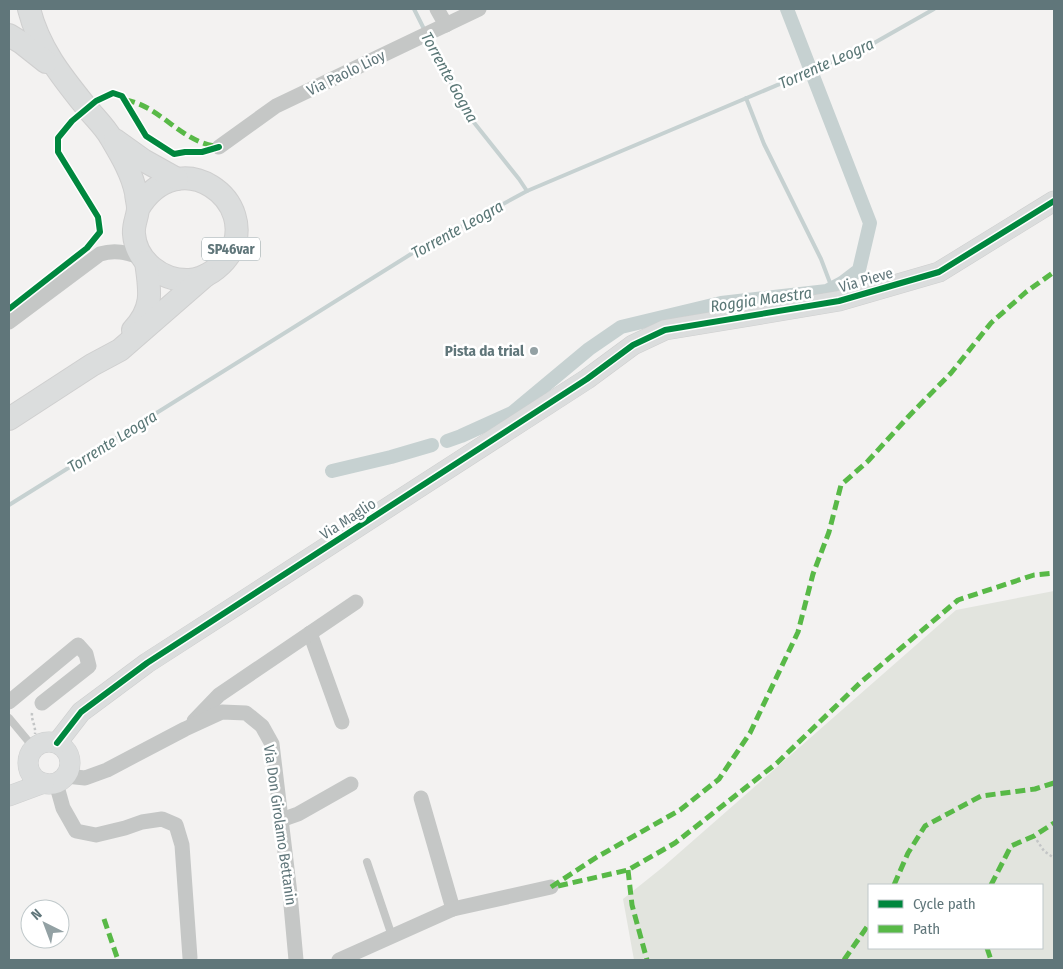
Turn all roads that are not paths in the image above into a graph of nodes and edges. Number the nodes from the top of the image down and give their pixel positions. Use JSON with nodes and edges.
{"nodes":[{"id":1,"x":28,"y":9,"type":"edge"},
{"id":2,"x":437,"y":9,"type":"edge"},
{"id":3,"x":478,"y":9,"type":"edge"},
{"id":4,"x":9,"y":28,"type":"edge"},
{"id":5,"x":440,"y":28,"type":"junction"},
{"id":6,"x":9,"y":35,"type":"edge"},
{"id":7,"x":57,"y":71,"type":"junction"},
{"id":8,"x":110,"y":137,"type":"junction"},
{"id":9,"x":219,"y":147,"type":"dead end"},
{"id":10,"x":177,"y":179,"type":"junction"},
{"id":11,"x":1054,"y":201,"type":"edge"},
{"id":12,"x":138,"y":209,"type":"junction"},
{"id":13,"x":144,"y":260,"type":"junction"},
{"id":14,"x":206,"y":276,"type":"junction"},
{"id":15,"x":9,"y":322,"type":"edge"},
{"id":16,"x":665,"y":330,"type":"joint"},
{"id":17,"x":92,"y":365,"type":"junction"},
{"id":18,"x":9,"y":419,"type":"edge"},
{"id":19,"x":356,"y":602,"type":"dead end"},
{"id":20,"x":310,"y":633,"type":"junction"},
{"id":21,"x":9,"y":702,"type":"edge"},
{"id":22,"x":42,"y":703,"type":"road end"},
{"id":23,"x":9,"y":718,"type":"edge"},
{"id":24,"x":342,"y":722,"type":"dead end"},
{"id":25,"x":185,"y":729,"type":"junction"},
{"id":26,"x":57,"y":743,"type":"junction"},
{"id":27,"x":31,"y":744,"type":"junction"},
{"id":28,"x":29,"y":768,"type":"junction"},
{"id":29,"x":55,"y":781,"type":"junction"},
{"id":30,"x":352,"y":784,"type":"dead end"},
{"id":31,"x":9,"y":789,"type":"edge"},
{"id":32,"x":9,"y":796,"type":"edge"},
{"id":33,"x":421,"y":798,"type":"dead end"},
{"id":34,"x":281,"y":820,"type":"junction"},
{"id":35,"x":367,"y":862,"type":"dead end"},
{"id":36,"x":551,"y":887,"type":"dead end"},
{"id":37,"x":453,"y":909,"type":"junction"},
{"id":38,"x":392,"y":936,"type":"junction"},
{"id":39,"x":190,"y":958,"type":"dead end"},
{"id":40,"x":296,"y":960,"type":"edge"},
{"id":41,"x":339,"y":960,"type":"edge"}],
"edges":[{"from":1,"to":4,"type":"main road","number":"SP46var"},
{"from":1,"to":7,"type":"main road","number":"SP46var"},
{"from":2,"to":5,"type":"street"},
{"from":3,"to":5,"type":"street","name":"Via Paolo Lioy"},
{"from":5,"to":9,"type":"street","name":"Via Paolo Lioy"},
{"from":6,"to":7,"type":"main road","number":"SP46var"},
{"from":7,"to":8,"type":"main road","number":"SP46var"},
{"from":8,"to":10,"type":"main road","number":"SP46var"},
{"from":8,"to":12,"type":"main road","number":"SP46var"},
{"from":10,"to":12,"type":"main road","number":"SP46var"},
{"from":10,"to":14,"type":"main road","number":"SP46var"},
{"from":11,"to":16,"type":"street","name":"Via Pieve"},
{"from":12,"to":13,"type":"main road","number":"SP46var"},
{"from":13,"to":14,"type":"main road","number":"SP46var"},
{"from":13,"to":15,"type":"street"},
{"from":13,"to":17,"type":"main road","number":"SP46var"},
{"from":14,"to":17,"type":"main road","number":"SP46var"},
{"from":16,"to":26,"type":"street","name":"Via Maglio"},
{"from":17,"to":18,"type":"main road","number":"SP46var"},
{"from":19,"to":20,"type":"street"},
{"from":20,"to":24,"type":"street"},
{"from":20,"to":25,"type":"street"},
{"from":21,"to":22,"type":"street"},
{"from":23,"to":27,"type":"lane"},
{"from":25,"to":29,"type":"street","name":"Via Don Girolamo Bettanin"},
{"from":25,"to":34,"type":"street","name":"Via Don Girolamo Bettanin"},
{"from":26,"to":27,"type":"street"},
{"from":26,"to":29,"type":"street"},
{"from":27,"to":28,"type":"street"},
{"from":28,"to":29,"type":"street"},
{"from":28,"to":31,"type":"street"},
{"from":29,"to":32,"type":"street"},
{"from":29,"to":39,"type":"street"},
{"from":30,"to":34,"type":"street"},
{"from":33,"to":37,"type":"street"},
{"from":34,"to":40,"type":"street","name":"Via Don Girolamo Bettanin"},
{"from":35,"to":38,"type":"lane"},
{"from":36,"to":37,"type":"street"},
{"from":37,"to":38,"type":"street"},
{"from":38,"to":41,"type":"street"}]}
